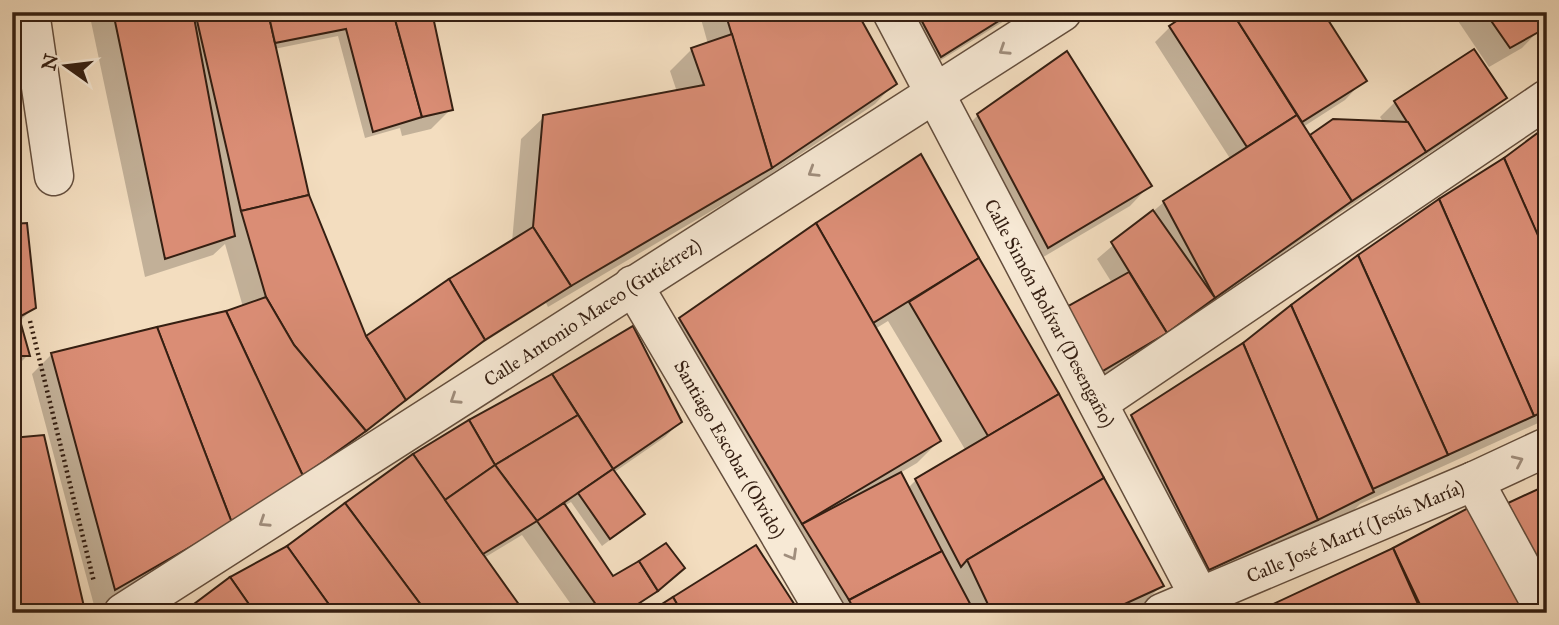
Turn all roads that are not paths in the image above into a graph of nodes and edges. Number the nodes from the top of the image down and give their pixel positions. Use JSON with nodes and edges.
{"nodes":[{"id":1,"x":30,"y":12,"type":"edge"},
{"id":2,"x":892,"y":12,"type":"edge"},
{"id":3,"x":1062,"y":12,"type":"edge"},
{"id":4,"x":936,"y":95,"type":"junction"},
{"id":5,"x":1547,"y":99,"type":"edge"},
{"id":6,"x":54,"y":176,"type":"dead end"},
{"id":7,"x":633,"y":285,"type":"junction"},
{"id":8,"x":1098,"y":403,"type":"junction"},
{"id":9,"x":1547,"y":447,"type":"edge"},
{"id":10,"x":1474,"y":481,"type":"junction"},
{"id":11,"x":109,"y":600,"type":"edge"},
{"id":12,"x":1204,"y":604,"type":"edge"},
{"id":13,"x":826,"y":613,"type":"edge"},
{"id":14,"x":1162,"y":613,"type":"edge"},
{"id":15,"x":1546,"y":613,"type":"edge"}],
"edges":[{"from":1,"to":6,"type":"street"},
{"from":2,"to":4,"type":"street","name":"Calle Simón Bolívar (Desengaño)"},
{"from":3,"to":4,"type":"street","name":"Calle Antonio Maceo (Gutiérrez)","one_way":true},
{"from":4,"to":7,"type":"street","name":"Calle Antonio Maceo (Gutiérrez)","one_way":true},
{"from":4,"to":8,"type":"street","name":"Calle Simón Bolívar (Desengaño)"},
{"from":5,"to":8,"type":"street"},
{"from":7,"to":11,"type":"street","name":"Calle Antonio Maceo (Gutiérrez)","one_way":true},
{"from":7,"to":13,"type":"street","name":"Santiago Escobar (Olvido)","one_way":true},
{"from":8,"to":12,"type":"street","name":"Calle Simón Bolívar (Desengaño)"},
{"from":10,"to":9,"type":"street","name":"Calle José Martí (Jesús María)","one_way":true},
{"from":10,"to":12,"type":"street","name":"Calle José Martí (Jesús María)"},
{"from":10,"to":15,"type":"street"},
{"from":12,"to":14,"type":"street","name":"Calle José Martí (Jesús María)"}]}
